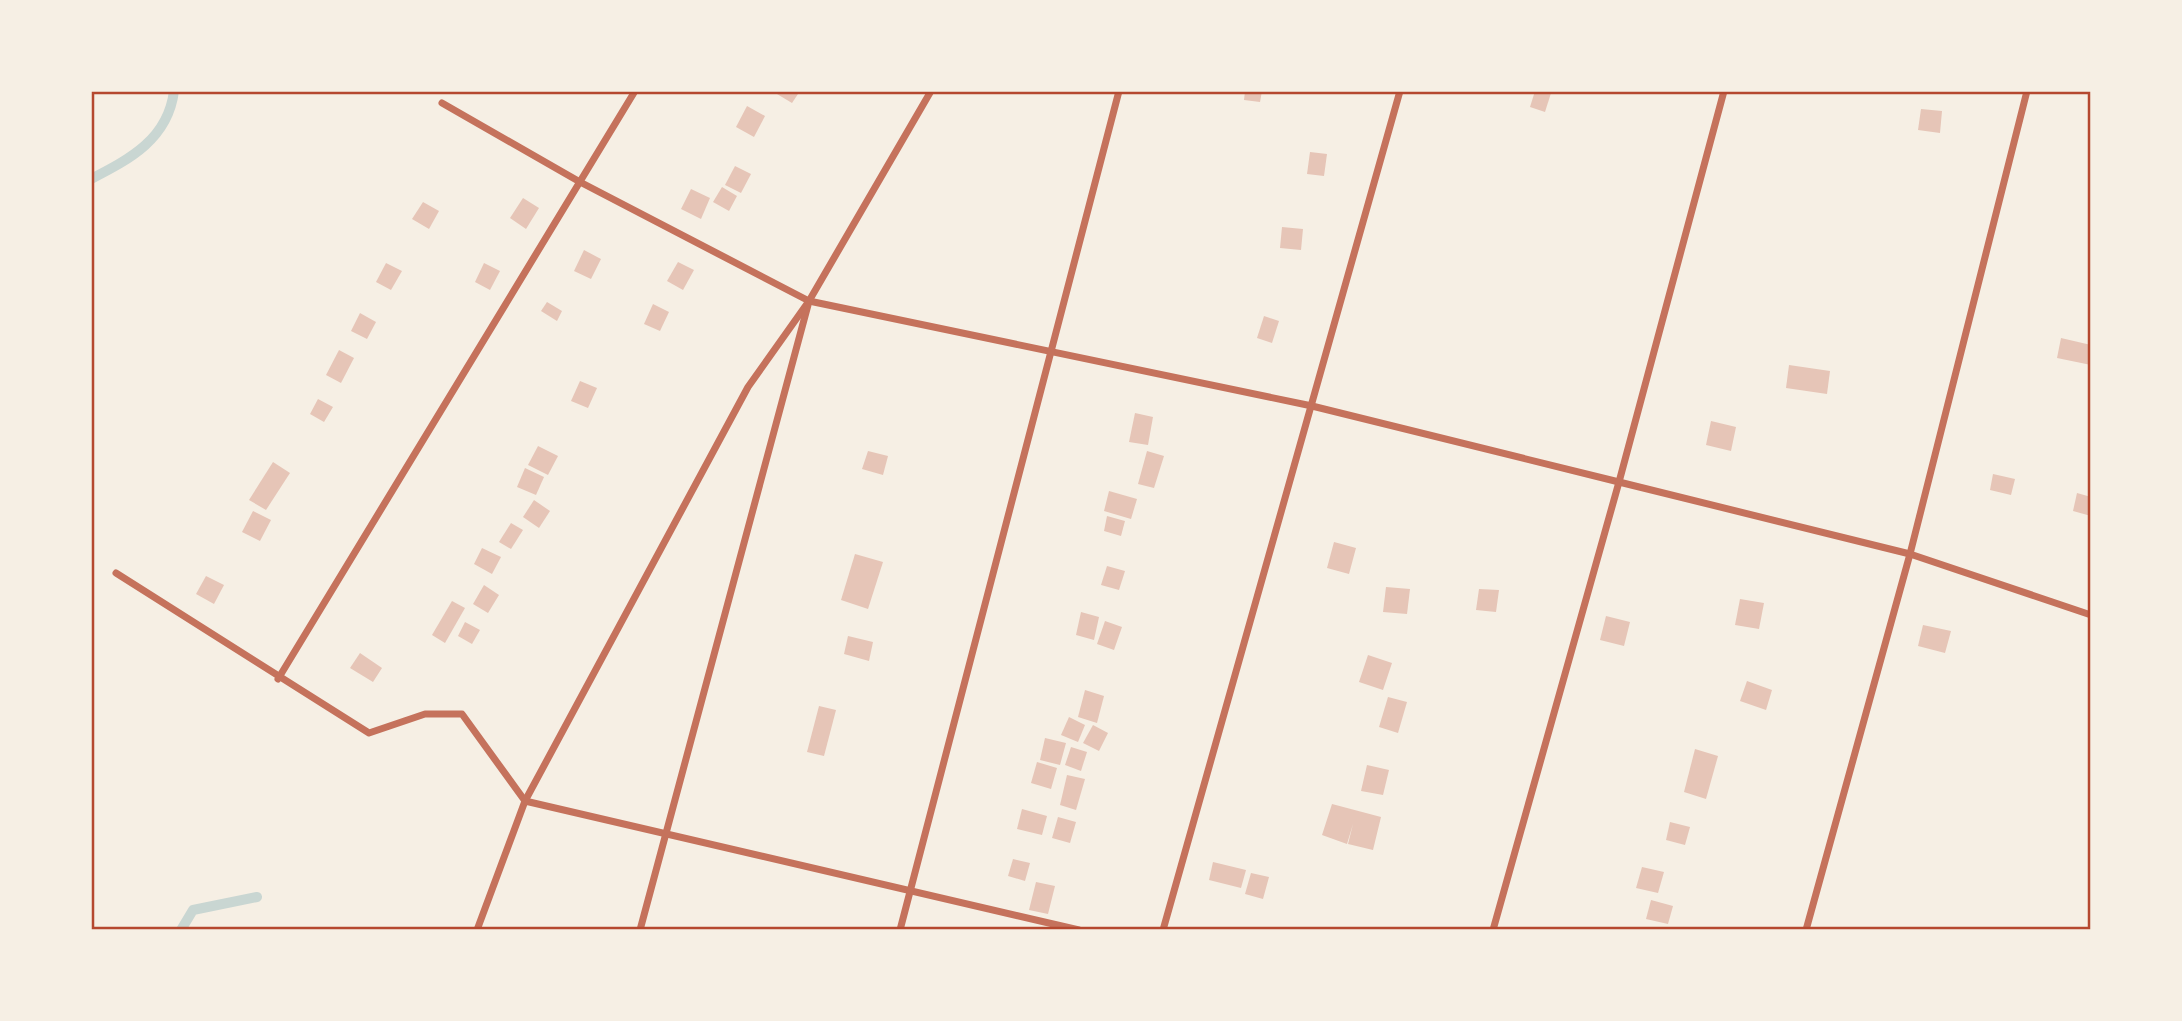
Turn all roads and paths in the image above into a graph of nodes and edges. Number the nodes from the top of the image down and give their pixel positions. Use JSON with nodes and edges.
{"nodes":[{"id":1,"x":635,"y":91,"type":"edge"},
{"id":2,"x":931,"y":91,"type":"edge"},
{"id":3,"x":1119,"y":91,"type":"edge"},
{"id":4,"x":1400,"y":91,"type":"edge"},
{"id":5,"x":1724,"y":91,"type":"edge"},
{"id":6,"x":2027,"y":91,"type":"edge"},
{"id":7,"x":442,"y":103,"type":"dead end"},
{"id":8,"x":580,"y":182,"type":"junction"},
{"id":9,"x":809,"y":301,"type":"junction"},
{"id":10,"x":1053,"y":351,"type":"junction"},
{"id":11,"x":1312,"y":406,"type":"junction"},
{"id":12,"x":1619,"y":482,"type":"junction"},
{"id":13,"x":1910,"y":554,"type":"junction"},
{"id":14,"x":116,"y":573,"type":"dead end"},
{"id":15,"x":2091,"y":615,"type":"edge"},
{"id":16,"x":278,"y":679,"type":"junction"},
{"id":17,"x":525,"y":801,"type":"junction"},
{"id":18,"x":666,"y":834,"type":"junction"},
{"id":19,"x":911,"y":891,"type":"junction"},
{"id":20,"x":477,"y":930,"type":"edge"},
{"id":21,"x":640,"y":930,"type":"edge"},
{"id":22,"x":900,"y":930,"type":"edge"},
{"id":23,"x":1079,"y":930,"type":"edge"},
{"id":24,"x":1163,"y":930,"type":"edge"},
{"id":25,"x":1493,"y":930,"type":"edge"},
{"id":26,"x":1806,"y":930,"type":"edge"}],
"edges":[{"from":1,"to":8,"type":"street"},
{"from":2,"to":9,"type":"street"},
{"from":3,"to":10,"type":"street"},
{"from":4,"to":11,"type":"street"},
{"from":5,"to":12,"type":"street"},
{"from":6,"to":13,"type":"street"},
{"from":7,"to":8,"type":"street"},
{"from":8,"to":9,"type":"street"},
{"from":8,"to":16,"type":"street"},
{"from":9,"to":10,"type":"street"},
{"from":9,"to":17,"type":"street"},
{"from":9,"to":18,"type":"street"},
{"from":10,"to":11,"type":"street"},
{"from":10,"to":19,"type":"street"},
{"from":11,"to":12,"type":"street"},
{"from":11,"to":24,"type":"street"},
{"from":12,"to":13,"type":"street"},
{"from":12,"to":25,"type":"street"},
{"from":13,"to":15,"type":"street"},
{"from":13,"to":26,"type":"street"},
{"from":14,"to":16,"type":"street"},
{"from":16,"to":17,"type":"street"},
{"from":17,"to":18,"type":"street"},
{"from":17,"to":20,"type":"street"},
{"from":18,"to":19,"type":"street"},
{"from":18,"to":21,"type":"street"},
{"from":19,"to":22,"type":"street"},
{"from":19,"to":23,"type":"street"}]}
